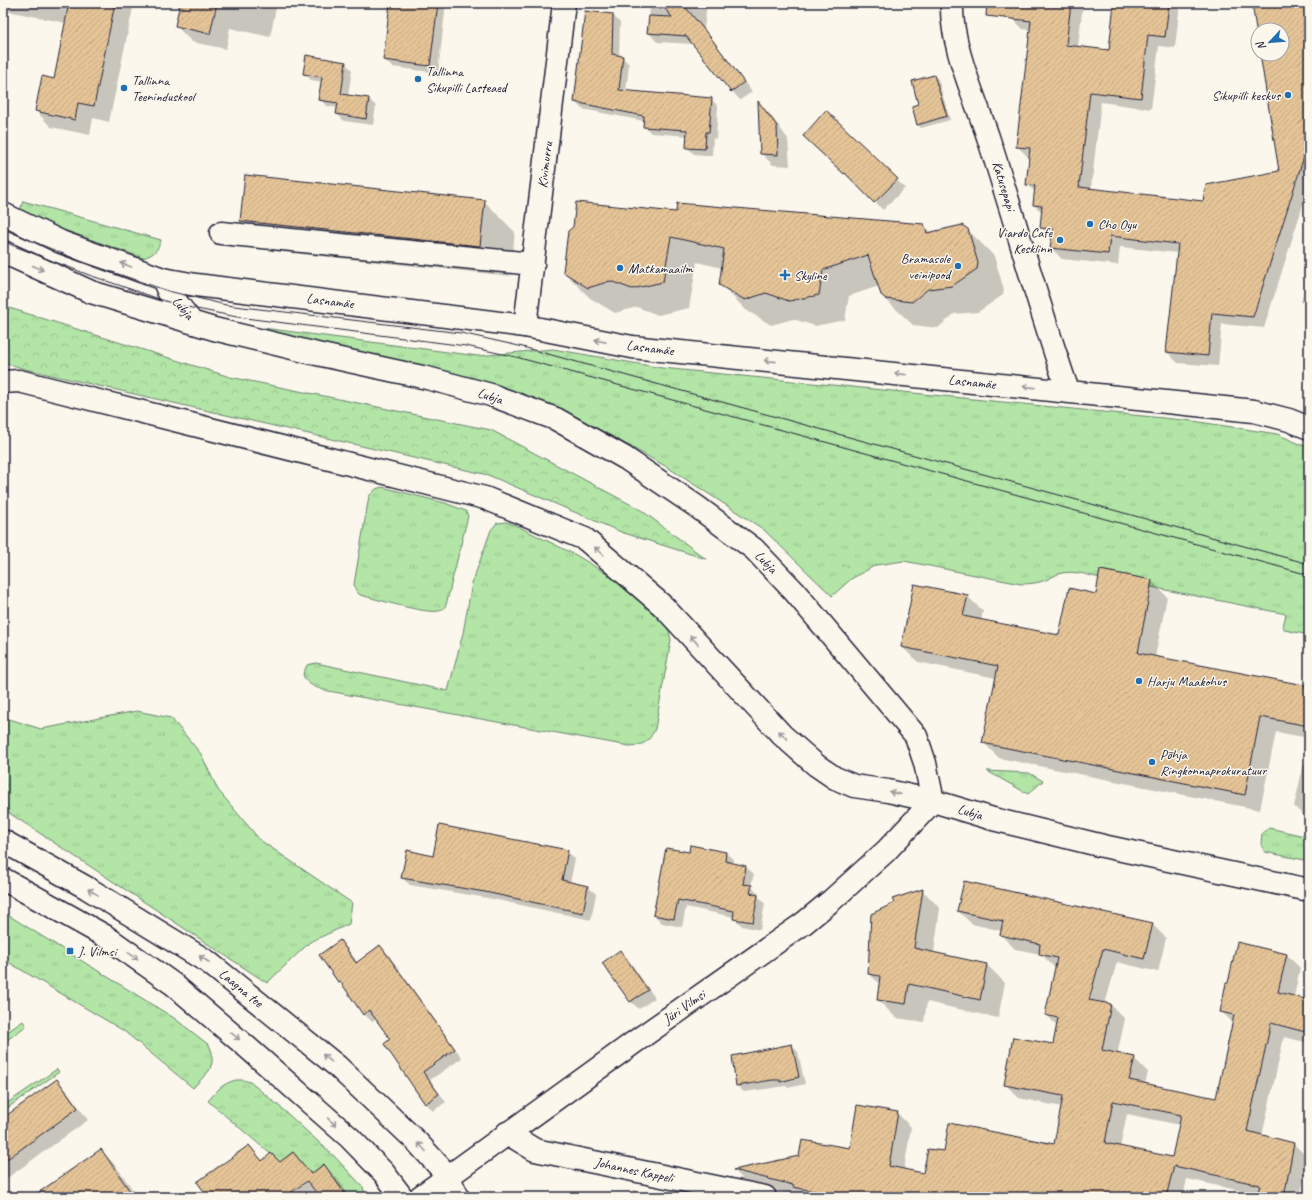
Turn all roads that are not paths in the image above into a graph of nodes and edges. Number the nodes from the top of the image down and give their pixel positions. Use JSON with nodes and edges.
{"nodes":[{"id":1,"x":564,"y":3,"type":"edge"},
{"id":2,"x":952,"y":3,"type":"edge"},
{"id":3,"x":3,"y":214,"type":"edge"},
{"id":4,"x":221,"y":233,"type":"dead end"},
{"id":5,"x":3,"y":252,"type":"edge"},
{"id":6,"x":533,"y":264,"type":"junction"},
{"id":7,"x":163,"y":278,"type":"junction"},
{"id":8,"x":190,"y":320,"type":"junction"},
{"id":9,"x":525,"y":326,"type":"junction"},
{"id":10,"x":3,"y":382,"type":"edge"},
{"id":11,"x":1068,"y":391,"type":"junction"},
{"id":12,"x":1309,"y":428,"type":"edge"},
{"id":13,"x":933,"y":801,"type":"junction"},
{"id":14,"x":3,"y":841,"type":"edge"},
{"id":15,"x":3,"y":879,"type":"edge"},
{"id":16,"x":1309,"y":890,"type":"edge"},
{"id":17,"x":507,"y":1133,"type":"junction"},
{"id":18,"x":448,"y":1176,"type":"junction"},
{"id":19,"x":402,"y":1197,"type":"edge"},
{"id":20,"x":420,"y":1197,"type":"edge"},
{"id":21,"x":458,"y":1197,"type":"edge"},
{"id":22,"x":764,"y":1197,"type":"edge"}],
"edges":[{"from":1,"to":6,"type":"street","name":"Kivimurru"},
{"from":2,"to":11,"type":"street","name":"Katusepapi"},
{"from":7,"to":3,"type":"street","name":"Lasnamäe","one_way":true},
{"from":4,"to":6,"type":"street"},
{"from":5,"to":8,"type":"street","one_way":true},
{"from":6,"to":9,"type":"street","name":"Kivimurru"},
{"from":7,"to":8,"type":"street","name":"Lubja"},
{"from":7,"to":9,"type":"street","name":"Lasnamäe"},
{"from":8,"to":13,"type":"street","name":"Lubja"},
{"from":11,"to":9,"type":"street","name":"Lasnamäe","one_way":true},
{"from":13,"to":10,"type":"street","one_way":true},
{"from":11,"to":12,"type":"street","name":"Lasnamäe"},
{"from":13,"to":16,"type":"street","name":"Lubja"},
{"from":13,"to":17,"type":"street","name":"Jüri Vilmsi"},
{"from":18,"to":14,"type":"street","name":"Laagna tee","one_way":true},
{"from":15,"to":19,"type":"street","one_way":true},
{"from":17,"to":18,"type":"street","name":"Jüri Vilmsi"},
{"from":17,"to":22,"type":"street","name":"Johannes Kappeli"},
{"from":18,"to":20,"type":"street","name":"Jüri Vilmsi"},
{"from":18,"to":21,"type":"street","name":"Laagna tee"}]}
